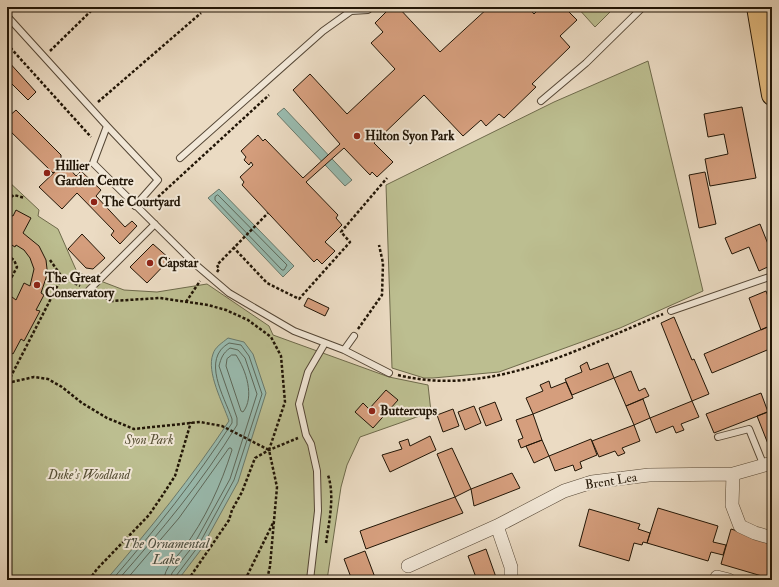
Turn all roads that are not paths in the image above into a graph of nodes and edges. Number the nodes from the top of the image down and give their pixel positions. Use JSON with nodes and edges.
{"nodes":[{"id":1,"x":371,"y":7,"type":"edge"},
{"id":2,"x":643,"y":7,"type":"edge"},
{"id":3,"x":757,"y":7,"type":"edge"},
{"id":4,"x":349,"y":9,"type":"edge"},
{"id":5,"x":7,"y":16,"type":"edge"},
{"id":6,"x":772,"y":95,"type":"edge"},
{"id":7,"x":540,"y":100,"type":"dead end"},
{"id":8,"x":107,"y":126,"type":"junction"},
{"id":9,"x":180,"y":158,"type":"dead end"},
{"id":10,"x":134,"y":206,"type":"junction"},
{"id":11,"x":154,"y":224,"type":"junction"},
{"id":12,"x":772,"y":276,"type":"edge"},
{"id":13,"x":89,"y":290,"type":"road end"},
{"id":14,"x":671,"y":311,"type":"road end"},
{"id":15,"x":354,"y":336,"type":"road end"},
{"id":16,"x":325,"y":343,"type":"junction"},
{"id":17,"x":344,"y":350,"type":"junction"},
{"id":18,"x":389,"y":373,"type":"road end"},
{"id":19,"x":718,"y":437,"type":"dead end"},
{"id":20,"x":768,"y":465,"type":"edge"},
{"id":21,"x":733,"y":474,"type":"junction"},
{"id":22,"x":497,"y":526,"type":"junction"},
{"id":23,"x":772,"y":538,"type":"edge"},
{"id":24,"x":408,"y":566,"type":"dead end"},
{"id":25,"x":310,"y":580,"type":"edge"},
{"id":26,"x":511,"y":580,"type":"edge"}],
"edges":[{"from":1,"to":4,"type":"lane"},
{"from":2,"to":7,"type":"lane"},
{"from":3,"to":6,"type":"main road"},
{"from":4,"to":9,"type":"lane"},
{"from":5,"to":8,"type":"lane"},
{"from":8,"to":10,"type":"lane"},
{"from":8,"to":10,"type":"lane"},
{"from":10,"to":11,"type":"lane"},
{"from":11,"to":13,"type":"lane"},
{"from":11,"to":16,"type":"lane"},
{"from":12,"to":14,"type":"lane"},
{"from":15,"to":17,"type":"lane"},
{"from":16,"to":17,"type":"lane"},
{"from":16,"to":25,"type":"lane"},
{"from":17,"to":18,"type":"lane"},
{"from":19,"to":20,"type":"lane"},
{"from":20,"to":21,"type":"street","name":"Brent Lea"},
{"from":21,"to":22,"type":"street","name":"Brent Lea"},
{"from":21,"to":23,"type":"street"},
{"from":22,"to":24,"type":"street","name":"Brent Lea"},
{"from":22,"to":26,"type":"street"}]}
